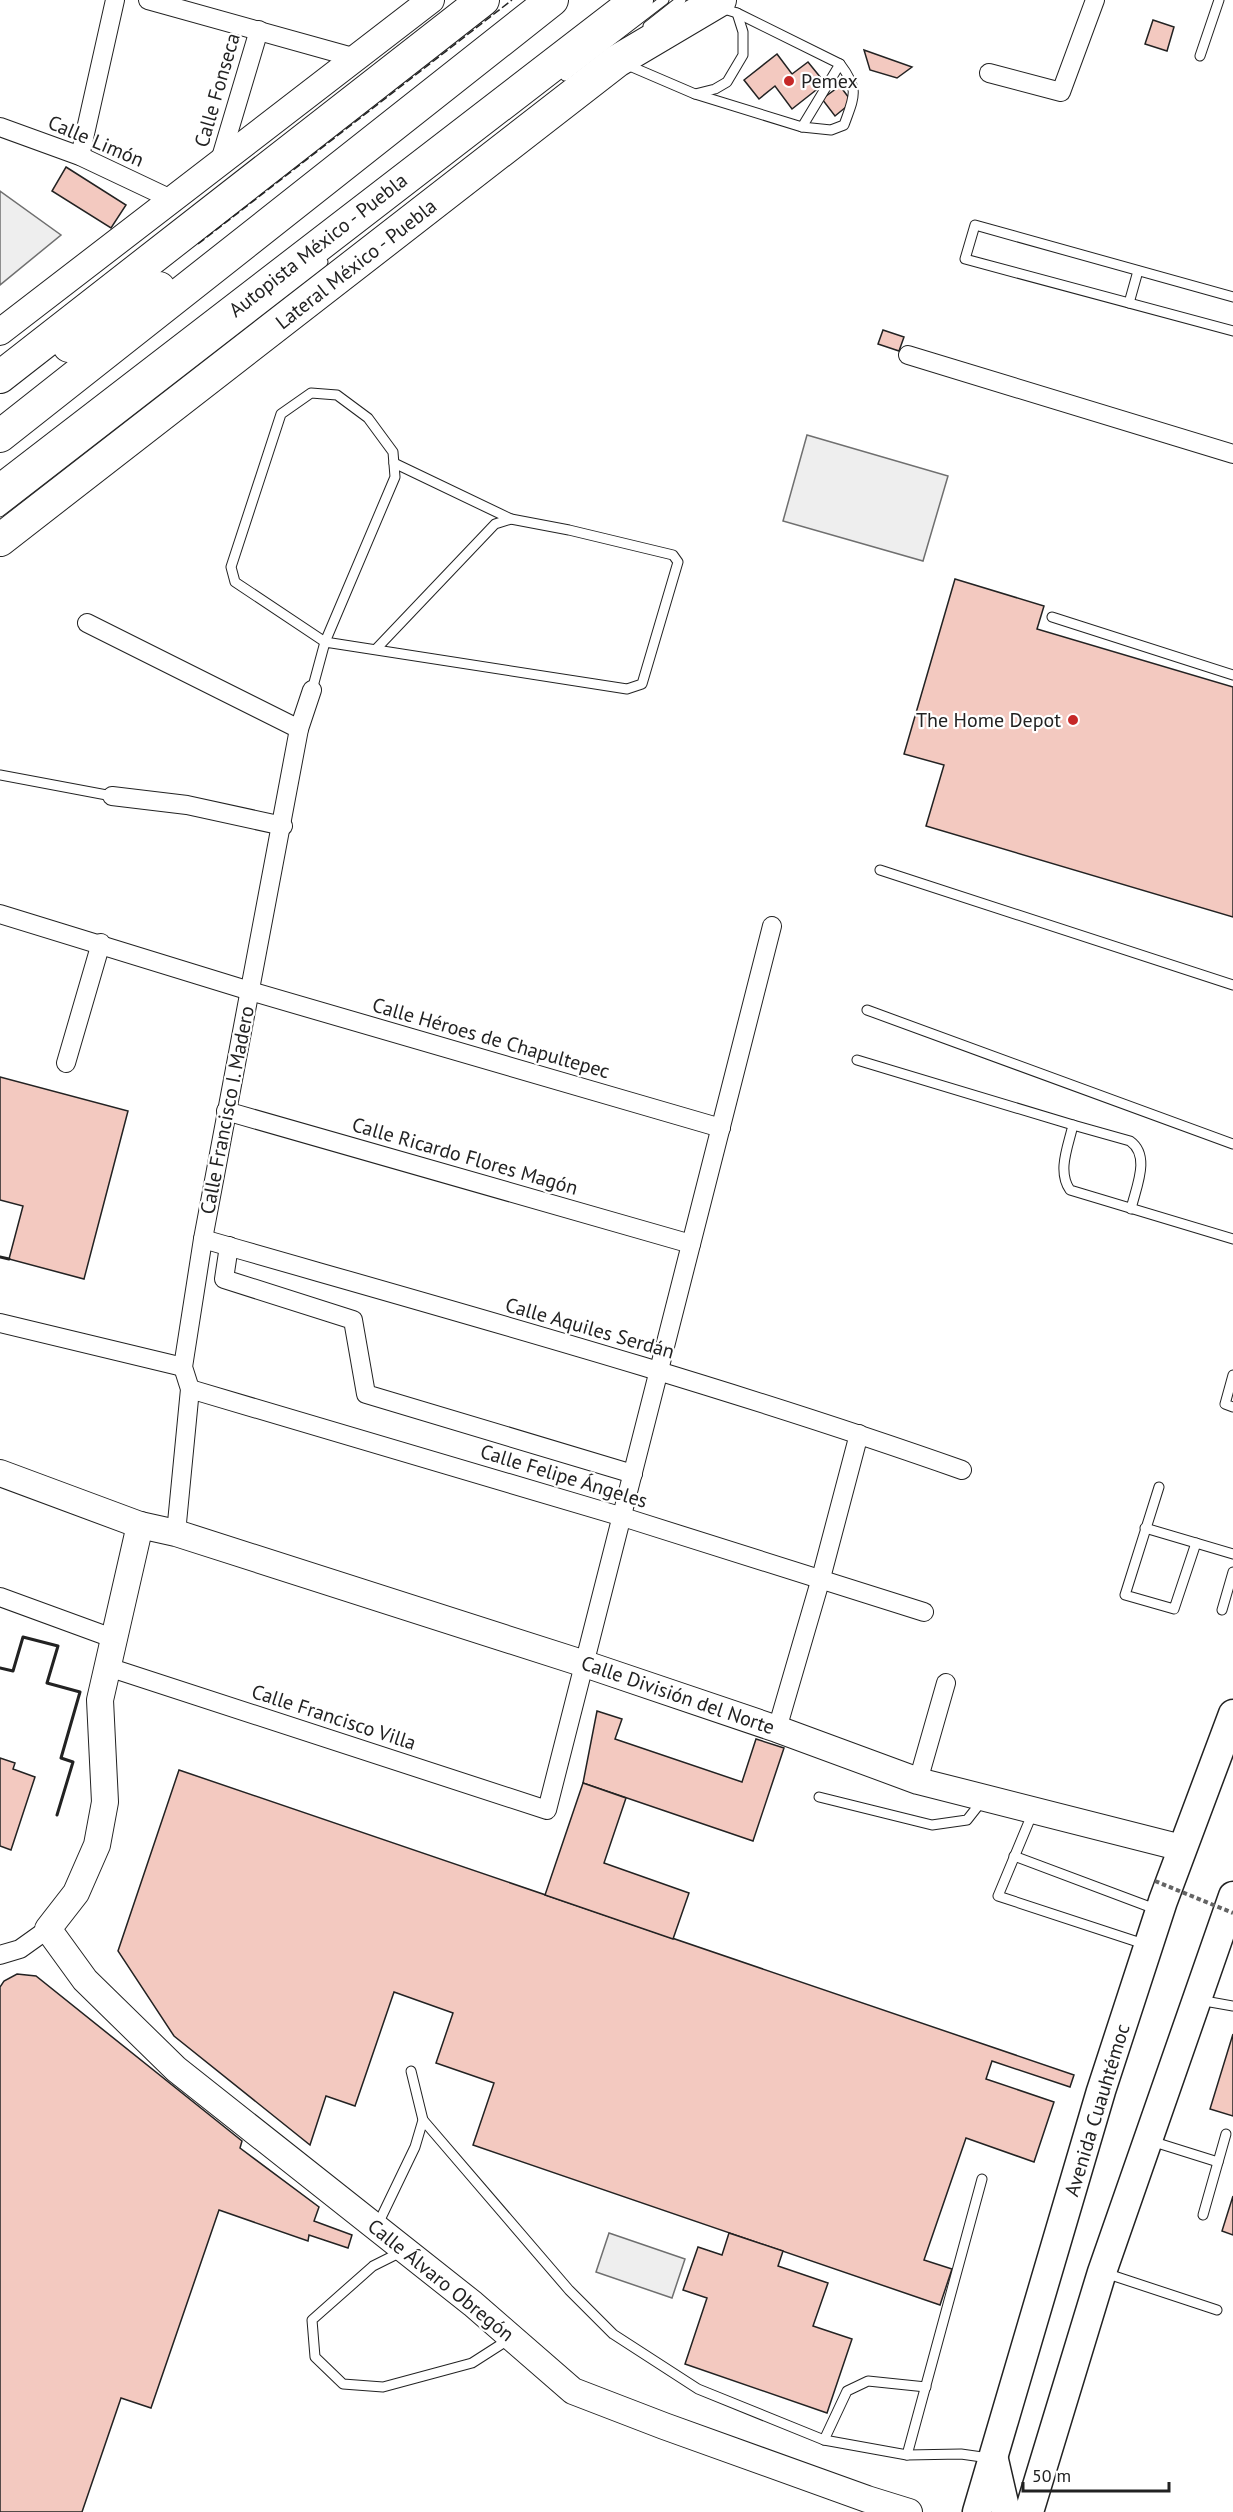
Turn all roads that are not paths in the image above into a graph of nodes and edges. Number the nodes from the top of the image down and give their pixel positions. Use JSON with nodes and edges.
{"nodes":[{"id":1,"x":115,"y":0,"type":"edge"},
{"id":2,"x":148,"y":0,"type":"edge"},
{"id":3,"x":431,"y":0,"type":"edge"},
{"id":4,"x":483,"y":0,"type":"edge"},
{"id":5,"x":552,"y":0,"type":"edge"},
{"id":6,"x":637,"y":0,"type":"edge"},
{"id":7,"x":663,"y":0,"type":"edge"},
{"id":8,"x":681,"y":0,"type":"edge"},
{"id":9,"x":1095,"y":0,"type":"edge"},
{"id":10,"x":1219,"y":0,"type":"edge"},
{"id":11,"x":723,"y":6,"type":"edge"},
{"id":12,"x":259,"y":30,"type":"junction"},
{"id":13,"x":639,"y":33,"type":"dead end"},
{"id":14,"x":619,"y":54,"type":"junction"},
{"id":15,"x":1200,"y":56,"type":"dead end"},
{"id":16,"x":356,"y":58,"type":"junction"},
{"id":17,"x":840,"y":64,"type":"junction"},
{"id":18,"x":989,"y":73,"type":"dead end"},
{"id":19,"x":554,"y":84,"type":"dead end"},
{"id":20,"x":696,"y":94,"type":"junction"},
{"id":21,"x":0,"y":127,"type":"edge"},
{"id":22,"x":802,"y":127,"type":"junction"},
{"id":23,"x":80,"y":156,"type":"junction"},
{"id":24,"x":219,"y":164,"type":"junction"},
{"id":25,"x":173,"y":200,"type":"junction"},
{"id":26,"x":266,"y":227,"type":"junction"},
{"id":27,"x":331,"y":256,"type":"dead end"},
{"id":28,"x":1138,"y":271,"type":"junction"},
{"id":29,"x":1233,"y":297,"type":"edge"},
{"id":30,"x":1129,"y":303,"type":"junction"},
{"id":31,"x":1233,"y":331,"type":"edge"},
{"id":32,"x":0,"y":332,"type":"edge"},
{"id":33,"x":908,"y":355,"type":"dead end"},
{"id":34,"x":0,"y":377,"type":"edge"},
{"id":35,"x":0,"y":391,"type":"edge"},
{"id":36,"x":0,"y":436,"type":"edge"},
{"id":37,"x":1233,"y":454,"type":"edge"},
{"id":38,"x":394,"y":463,"type":"junction"},
{"id":39,"x":0,"y":491,"type":"edge"},
{"id":40,"x":0,"y":512,"type":"edge"},
{"id":41,"x":511,"y":519,"type":"junction"},
{"id":42,"x":0,"y":532,"type":"edge"},
{"id":43,"x":0,"y":540,"type":"edge"},
{"id":44,"x":1052,"y":617,"type":"dead end"},
{"id":45,"x":87,"y":623,"type":"dead end"},
{"id":46,"x":325,"y":642,"type":"junction"},
{"id":47,"x":377,"y":648,"type":"junction"},
{"id":48,"x":1233,"y":675,"type":"edge"},
{"id":49,"x":312,"y":690,"type":"joint"},
{"id":50,"x":299,"y":729,"type":"junction"},
{"id":51,"x":0,"y":775,"type":"edge"},
{"id":52,"x":112,"y":796,"type":"joint"},
{"id":53,"x":283,"y":826,"type":"junction"},
{"id":54,"x":880,"y":870,"type":"dead end"},
{"id":55,"x":0,"y":914,"type":"edge"},
{"id":56,"x":772,"y":926,"type":"dead end"},
{"id":57,"x":101,"y":943,"type":"junction"},
{"id":58,"x":1233,"y":985,"type":"edge"},
{"id":59,"x":250,"y":991,"type":"junction"},
{"id":60,"x":867,"y":1010,"type":"dead end"},
{"id":61,"x":857,"y":1060,"type":"dead end"},
{"id":62,"x":66,"y":1063,"type":"dead end"},
{"id":63,"x":226,"y":1112,"type":"junction"},
{"id":64,"x":1073,"y":1125,"type":"junction"},
{"id":65,"x":721,"y":1128,"type":"junction"},
{"id":66,"x":1233,"y":1144,"type":"edge"},
{"id":67,"x":1131,"y":1209,"type":"junction"},
{"id":68,"x":203,"y":1239,"type":"junction"},
{"id":69,"x":1233,"y":1239,"type":"edge"},
{"id":70,"x":691,"y":1244,"type":"junction"},
{"id":71,"x":229,"y":1246,"type":"junction"},
{"id":72,"x":0,"y":1323,"type":"edge"},
{"id":73,"x":183,"y":1367,"type":"junction"},
{"id":74,"x":659,"y":1372,"type":"junction"},
{"id":75,"x":1233,"y":1375,"type":"edge"},
{"id":76,"x":190,"y":1389,"type":"junction"},
{"id":77,"x":1233,"y":1407,"type":"edge"},
{"id":78,"x":859,"y":1434,"type":"junction"},
{"id":79,"x":962,"y":1470,"type":"dead end"},
{"id":80,"x":0,"y":1473,"type":"edge"},
{"id":81,"x":633,"y":1474,"type":"junction"},
{"id":82,"x":1159,"y":1487,"type":"dead end"},
{"id":83,"x":622,"y":1516,"type":"junction"},
{"id":84,"x":140,"y":1525,"type":"junction"},
{"id":85,"x":1145,"y":1528,"type":"junction"},
{"id":86,"x":176,"y":1533,"type":"junction"},
{"id":87,"x":1196,"y":1543,"type":"junction"},
{"id":88,"x":1233,"y":1554,"type":"edge"},
{"id":89,"x":1233,"y":1572,"type":"edge"},
{"id":90,"x":821,"y":1578,"type":"junction"},
{"id":91,"x":0,"y":1597,"type":"edge"},
{"id":92,"x":1222,"y":1610,"type":"dead end"},
{"id":93,"x":924,"y":1612,"type":"dead end"},
{"id":94,"x":115,"y":1639,"type":"junction"},
{"id":95,"x":585,"y":1664,"type":"junction"},
{"id":96,"x":108,"y":1667,"type":"junction"},
{"id":97,"x":946,"y":1683,"type":"dead end"},
{"id":98,"x":1233,"y":1714,"type":"edge"},
{"id":99,"x":777,"y":1729,"type":"junction"},
{"id":100,"x":918,"y":1781,"type":"junction"},
{"id":101,"x":819,"y":1797,"type":"dead end"},
{"id":102,"x":981,"y":1797,"type":"junction"},
{"id":103,"x":1034,"y":1810,"type":"junction"},
{"id":104,"x":1182,"y":1848,"type":"junction"},
{"id":105,"x":1014,"y":1856,"type":"junction"},
{"id":106,"x":1233,"y":1896,"type":"edge"},
{"id":107,"x":1160,"y":1911,"type":"junction"},
{"id":108,"x":48,"y":1929,"type":"junction"},
{"id":109,"x":1149,"y":1946,"type":"junction"},
{"id":110,"x":0,"y":1955,"type":"edge"},
{"id":111,"x":1197,"y":1999,"type":"junction"},
{"id":112,"x":1233,"y":2006,"type":"edge"},
{"id":113,"x":411,"y":2071,"type":"dead end"},
{"id":114,"x":423,"y":2120,"type":"junction"},
{"id":115,"x":1226,"y":2134,"type":"dead end"},
{"id":116,"x":1148,"y":2140,"type":"junction"},
{"id":117,"x":1218,"y":2162,"type":"junction"},
{"id":118,"x":982,"y":2179,"type":"dead end"},
{"id":119,"x":1203,"y":2215,"type":"dead end"},
{"id":120,"x":376,"y":2228,"type":"junction"},
{"id":121,"x":404,"y":2250,"type":"junction"},
{"id":122,"x":1102,"y":2272,"type":"junction"},
{"id":123,"x":1217,"y":2310,"type":"dead end"},
{"id":124,"x":513,"y":2337,"type":"junction"},
{"id":125,"x":926,"y":2387,"type":"junction"},
{"id":126,"x":824,"y":2440,"type":"junction"},
{"id":127,"x":907,"y":2455,"type":"junction"},
{"id":128,"x":994,"y":2458,"type":"junction"},
{"id":129,"x":909,"y":2512,"type":"edge"},
{"id":130,"x":977,"y":2512,"type":"edge"},
{"id":131,"x":1006,"y":2512,"type":"edge"},
{"id":132,"x":1029,"y":2512,"type":"edge"}],
"edges":[{"from":1,"to":23,"type":"street"},
{"from":2,"to":12,"type":"street"},
{"from":3,"to":16,"type":"street"},
{"from":4,"to":34,"type":"highway"},
{"from":5,"to":26,"type":"highway"},
{"from":6,"to":39,"type":"highway","name":"Autopista México - Puebla"},
{"from":7,"to":19,"type":"lane"},
{"from":8,"to":13,"type":"lane"},
{"from":9,"to":18,"type":"street"},
{"from":10,"to":15,"type":"lane"},
{"from":11,"to":14,"type":"highway","name":"Lateral México - Puebla"},
{"from":11,"to":17,"type":"lane"},
{"from":11,"to":20,"type":"lane"},
{"from":12,"to":16,"type":"street"},
{"from":12,"to":24,"type":"street","name":"Calle Fonseca"},
{"from":14,"to":20,"type":"lane"},
{"from":14,"to":42,"type":"lane"},
{"from":14,"to":43,"type":"highway","name":"Lateral México - Puebla"},
{"from":16,"to":24,"type":"street"},
{"from":17,"to":22,"type":"lane"},
{"from":17,"to":22,"type":"lane"},
{"from":20,"to":22,"type":"lane"},
{"from":21,"to":23,"type":"street","name":"Calle Limón"},
{"from":23,"to":25,"type":"street","name":"Calle Limón"},
{"from":24,"to":25,"type":"street"},
{"from":25,"to":32,"type":"street"},
{"from":26,"to":35,"type":"highway"},
{"from":26,"to":36,"type":"highway"},
{"from":27,"to":40,"type":"lane"},
{"from":28,"to":29,"type":"lane"},
{"from":28,"to":30,"type":"lane"},
{"from":28,"to":30,"type":"lane"},
{"from":30,"to":31,"type":"lane"},
{"from":33,"to":37,"type":"street"},
{"from":38,"to":41,"type":"lane"},
{"from":38,"to":46,"type":"lane"},
{"from":38,"to":46,"type":"lane"},
{"from":41,"to":47,"type":"lane"},
{"from":41,"to":47,"type":"lane"},
{"from":44,"to":48,"type":"lane"},
{"from":45,"to":50,"type":"street"},
{"from":46,"to":47,"type":"lane"},
{"from":46,"to":49,"type":"lane"},
{"from":49,"to":50,"type":"street","name":"Calle Francisco I. Madero"},
{"from":50,"to":53,"type":"street","name":"Calle Francisco I. Madero"},
{"from":51,"to":52,"type":"lane"},
{"from":52,"to":53,"type":"street"},
{"from":53,"to":59,"type":"street","name":"Calle Francisco I. Madero"},
{"from":54,"to":58,"type":"lane"},
{"from":55,"to":57,"type":"street","name":"Calle Héroes de Chapultepec"},
{"from":56,"to":65,"type":"street"},
{"from":57,"to":59,"type":"street","name":"Calle Héroes de Chapultepec"},
{"from":57,"to":62,"type":"street"},
{"from":59,"to":63,"type":"street","name":"Calle Francisco I. Madero"},
{"from":59,"to":65,"type":"street","name":"Calle Héroes de Chapultepec"},
{"from":60,"to":66,"type":"lane"},
{"from":61,"to":64,"type":"lane"},
{"from":63,"to":68,"type":"street","name":"Calle Francisco I. Madero"},
{"from":63,"to":70,"type":"street","name":"Calle Ricardo Flores Magón"},
{"from":64,"to":67,"type":"lane"},
{"from":64,"to":67,"type":"lane"},
{"from":65,"to":70,"type":"street"},
{"from":67,"to":69,"type":"lane"},
{"from":68,"to":71,"type":"street","name":"Calle Aquiles Serdán"},
{"from":68,"to":73,"type":"street","name":"Calle Francisco I. Madero"},
{"from":70,"to":74,"type":"street"},
{"from":71,"to":74,"type":"street","name":"Calle Aquiles Serdán"},
{"from":71,"to":81,"type":"street"},
{"from":72,"to":73,"type":"street"},
{"from":73,"to":76,"type":"street","name":"Calle Francisco I. Madero"},
{"from":74,"to":78,"type":"street","name":"Calle Aquiles Serdán"},
{"from":74,"to":81,"type":"street"},
{"from":75,"to":77,"type":"lane"},
{"from":76,"to":83,"type":"street","name":"Calle Felipe Ángeles"},
{"from":76,"to":86,"type":"street","name":"Calle Francisco I. Madero"},
{"from":78,"to":79,"type":"street","name":"Calle Aquiles Serdán"},
{"from":78,"to":90,"type":"street"},
{"from":80,"to":84,"type":"street","name":"Calle División del Norte"},
{"from":81,"to":83,"type":"street"},
{"from":82,"to":85,"type":"lane"},
{"from":83,"to":90,"type":"street","name":"Calle Felipe Ángeles"},
{"from":83,"to":95,"type":"street"},
{"from":84,"to":86,"type":"street","name":"Calle División del Norte"},
{"from":84,"to":94,"type":"street"},
{"from":85,"to":87,"type":"lane"},
{"from":85,"to":87,"type":"lane"},
{"from":86,"to":95,"type":"street","name":"Calle División del Norte"},
{"from":87,"to":88,"type":"lane"},
{"from":89,"to":92,"type":"lane"},
{"from":90,"to":93,"type":"street","name":"Calle Felipe Ángeles"},
{"from":90,"to":99,"type":"street"},
{"from":91,"to":94,"type":"street"},
{"from":94,"to":96,"type":"street"},
{"from":95,"to":96,"type":"street","name":"Calle Francisco Villa"},
{"from":95,"to":99,"type":"street","name":"Calle División del Norte"},
{"from":96,"to":108,"type":"street"},
{"from":97,"to":100,"type":"street"},
{"from":98,"to":104,"type":"main road","name":"Avenida Cuauhtémoc"},
{"from":99,"to":100,"type":"street","name":"Calle División del Norte"},
{"from":100,"to":102,"type":"street","name":"Calle División del Norte"},
{"from":101,"to":102,"type":"lane"},
{"from":102,"to":103,"type":"street","name":"Calle División del Norte"},
{"from":103,"to":104,"type":"street","name":"Calle División del Norte"},
{"from":103,"to":105,"type":"lane"},
{"from":104,"to":107,"type":"main road","name":"Avenida Cuauhtémoc"},
{"from":105,"to":107,"type":"lane"},
{"from":105,"to":109,"type":"lane"},
{"from":106,"to":111,"type":"main road"},
{"from":107,"to":109,"type":"main road","name":"Avenida Cuauhtémoc"},
{"from":108,"to":110,"type":"street"},
{"from":108,"to":120,"type":"street","name":"Calle Álvaro Obregón"},
{"from":109,"to":128,"type":"main road","name":"Avenida Cuauhtémoc"},
{"from":111,"to":112,"type":"lane"},
{"from":111,"to":116,"type":"main road"},
{"from":113,"to":114,"type":"lane"},
{"from":114,"to":120,"type":"lane"},
{"from":114,"to":126,"type":"lane"},
{"from":115,"to":117,"type":"lane"},
{"from":116,"to":117,"type":"lane"},
{"from":116,"to":122,"type":"main road"},
{"from":117,"to":119,"type":"lane"},
{"from":118,"to":125,"type":"lane"},
{"from":120,"to":121,"type":"street","name":"Calle Álvaro Obregón"},
{"from":121,"to":124,"type":"street","name":"Calle Álvaro Obregón"},
{"from":121,"to":124,"type":"lane"},
{"from":122,"to":123,"type":"lane"},
{"from":122,"to":132,"type":"main road"},
{"from":124,"to":129,"type":"street","name":"Calle Álvaro Obregón"},
{"from":125,"to":126,"type":"lane"},
{"from":125,"to":127,"type":"lane"},
{"from":126,"to":127,"type":"lane"},
{"from":127,"to":128,"type":"lane"},
{"from":128,"to":130,"type":"main road","name":"Avenida Cuauhtémoc"},
{"from":128,"to":131,"type":"main road"}]}
